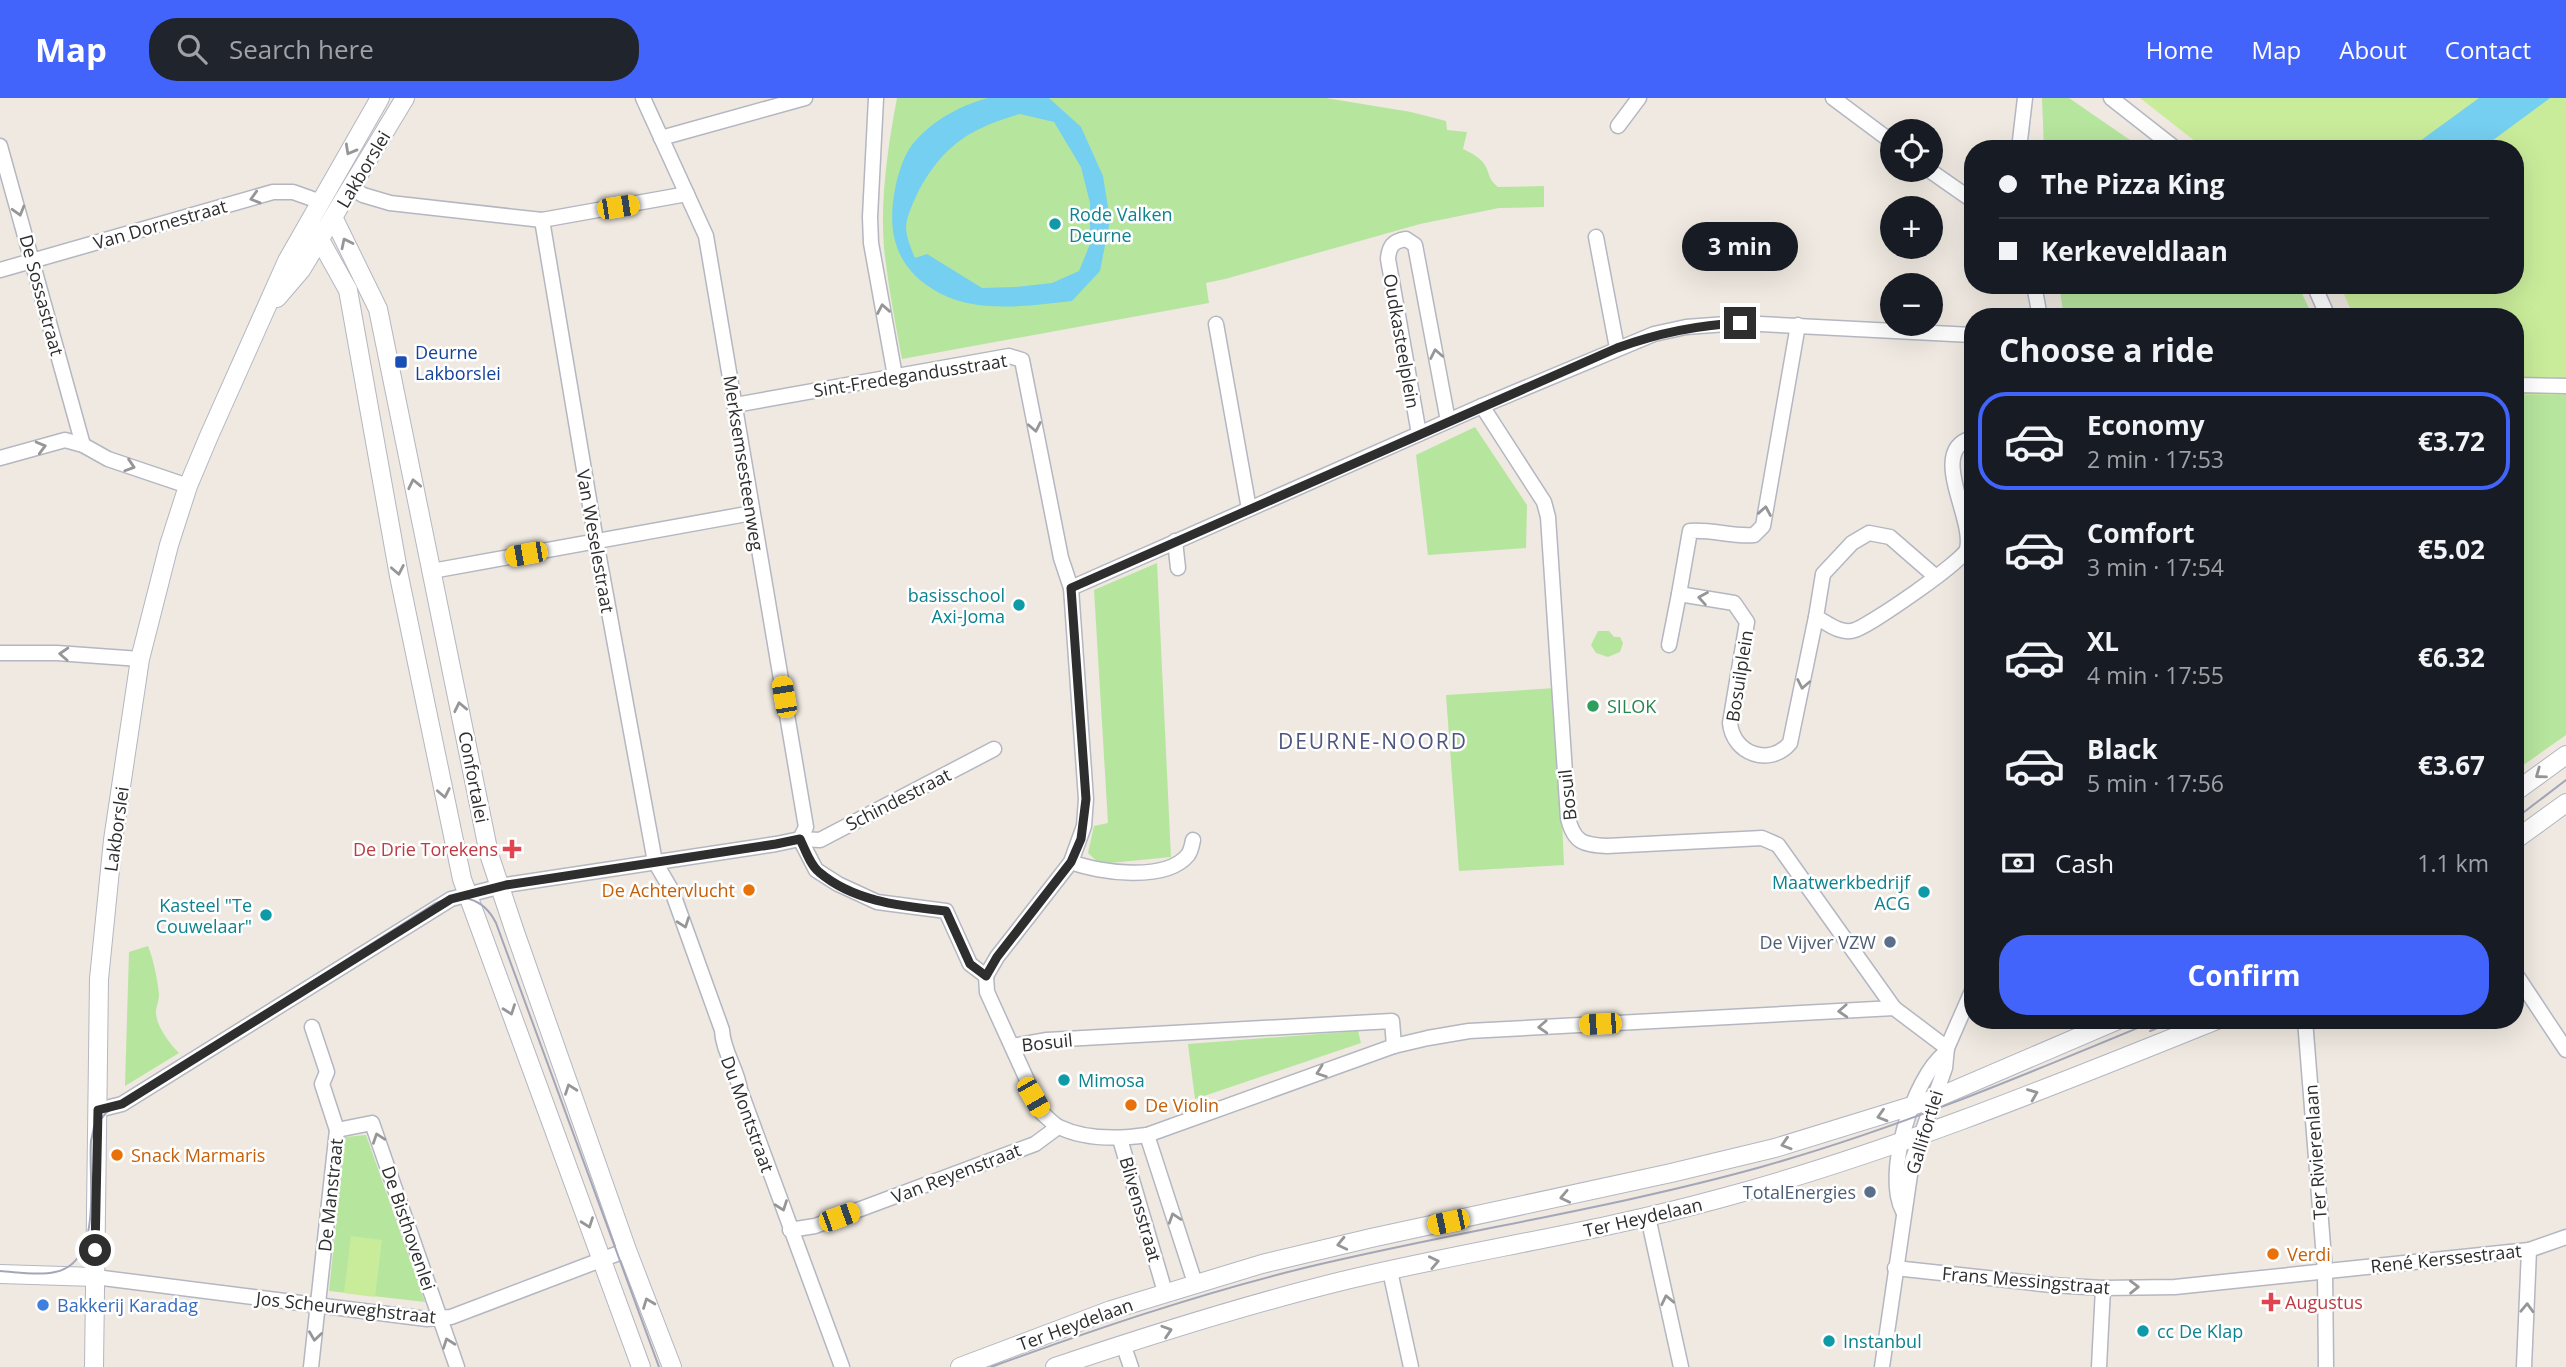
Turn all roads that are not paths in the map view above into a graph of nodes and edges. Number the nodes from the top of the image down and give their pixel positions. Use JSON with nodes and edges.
{"nodes":[{"id":1,"x":380,"y":98,"type":"edge"},
{"id":2,"x":405,"y":98,"type":"edge"},
{"id":3,"x":643,"y":98,"type":"edge"},
{"id":4,"x":803,"y":98,"type":"edge"},
{"id":5,"x":876,"y":98,"type":"edge"},
{"id":6,"x":1639,"y":98,"type":"edge"},
{"id":7,"x":1833,"y":98,"type":"edge"},
{"id":8,"x":2025,"y":98,"type":"edge"},
{"id":9,"x":2112,"y":98,"type":"edge"},
{"id":10,"x":1618,"y":126,"type":"dead end"},
{"id":11,"x":1880,"y":133,"type":"edge"},
{"id":12,"x":661,"y":138,"type":"junction"},
{"id":13,"x":2020,"y":140,"type":"edge"},
{"id":14,"x":2165,"y":140,"type":"edge"},
{"id":15,"x":0,"y":146,"type":"edge"},
{"id":16,"x":1943,"y":180,"type":"edge"},
{"id":17,"x":352,"y":188,"type":"junction"},
{"id":18,"x":687,"y":194,"type":"junction"},
{"id":19,"x":1964,"y":195,"type":"edge"},
{"id":20,"x":321,"y":202,"type":"junction"},
{"id":21,"x":332,"y":217,"type":"junction"},
{"id":22,"x":542,"y":220,"type":"junction"},
{"id":23,"x":310,"y":222,"type":"junction"},
{"id":24,"x":1596,"y":237,"type":"dead end"},
{"id":25,"x":319,"y":239,"type":"junction"},
{"id":26,"x":32,"y":261,"type":"junction"},
{"id":27,"x":0,"y":270,"type":"edge"},
{"id":28,"x":368,"y":289,"type":"junction"},
{"id":29,"x":350,"y":297,"type":"junction"},
{"id":30,"x":264,"y":314,"type":"junction"},
{"id":31,"x":1216,"y":324,"type":"dead end"},
{"id":32,"x":1798,"y":325,"type":"junction"},
{"id":33,"x":1964,"y":335,"type":"edge"},
{"id":34,"x":1617,"y":348,"type":"junction"},
{"id":35,"x":895,"y":376,"type":"junction"},
{"id":36,"x":2524,"y":384,"type":"edge"},
{"id":37,"x":2566,"y":386,"type":"edge"},
{"id":38,"x":735,"y":405,"type":"junction"},
{"id":39,"x":1482,"y":406,"type":"junction"},
{"id":40,"x":1448,"y":421,"type":"junction"},
{"id":41,"x":1419,"y":434,"type":"junction"},
{"id":42,"x":1964,"y":440,"type":"edge"},
{"id":43,"x":83,"y":445,"type":"junction"},
{"id":44,"x":0,"y":458,"type":"edge"},
{"id":45,"x":184,"y":484,"type":"junction"},
{"id":46,"x":1249,"y":509,"type":"junction"},
{"id":47,"x":752,"y":513,"type":"junction"},
{"id":48,"x":1964,"y":532,"type":"edge"},
{"id":49,"x":596,"y":541,"type":"junction"},
{"id":50,"x":1175,"y":541,"type":"junction"},
{"id":51,"x":1964,"y":555,"type":"edge"},
{"id":52,"x":1178,"y":568,"type":"dead end"},
{"id":53,"x":432,"y":570,"type":"junction"},
{"id":54,"x":1936,"y":577,"type":"junction"},
{"id":55,"x":1071,"y":588,"type":"junction"},
{"id":56,"x":1679,"y":594,"type":"junction"},
{"id":57,"x":1816,"y":617,"type":"junction"},
{"id":58,"x":1669,"y":645,"type":"dead end"},
{"id":59,"x":0,"y":653,"type":"edge"},
{"id":60,"x":134,"y":658,"type":"junction"},
{"id":61,"x":995,"y":749,"type":"dead end"},
{"id":62,"x":2566,"y":755,"type":"edge"},
{"id":63,"x":2524,"y":785,"type":"edge"},
{"id":64,"x":2566,"y":803,"type":"edge"},
{"id":65,"x":2524,"y":833,"type":"edge"},
{"id":66,"x":800,"y":839,"type":"junction"},
{"id":67,"x":1193,"y":839,"type":"dead end"},
{"id":68,"x":655,"y":862,"type":"junction"},
{"id":69,"x":1071,"y":862,"type":"junction"},
{"id":70,"x":500,"y":887,"type":"junction"},
{"id":71,"x":467,"y":895,"type":"junction"},
{"id":72,"x":986,"y":976,"type":"junction"},
{"id":73,"x":2524,"y":987,"type":"edge"},
{"id":74,"x":1894,"y":1008,"type":"junction"},
{"id":75,"x":1964,"y":1009,"type":"edge"},
{"id":76,"x":312,"y":1027,"type":"dead end"},
{"id":77,"x":2097,"y":1029,"type":"edge"},
{"id":78,"x":2194,"y":1029,"type":"edge"},
{"id":79,"x":2306,"y":1029,"type":"edge"},
{"id":80,"x":1394,"y":1045,"type":"junction"},
{"id":81,"x":1012,"y":1046,"type":"junction"},
{"id":82,"x":2566,"y":1050,"type":"edge"},
{"id":83,"x":1946,"y":1051,"type":"junction"},
{"id":84,"x":1934,"y":1099,"type":"junction"},
{"id":85,"x":1913,"y":1107,"type":"junction"},
{"id":86,"x":98,"y":1110,"type":"junction"},
{"id":87,"x":1058,"y":1127,"type":"junction"},
{"id":88,"x":337,"y":1130,"type":"junction"},
{"id":89,"x":1147,"y":1135,"type":"junction"},
{"id":90,"x":1921,"y":1136,"type":"junction"},
{"id":91,"x":1120,"y":1139,"type":"junction"},
{"id":92,"x":1901,"y":1144,"type":"junction"},
{"id":93,"x":1904,"y":1212,"type":"junction"},
{"id":94,"x":1648,"y":1217,"type":"junction"},
{"id":95,"x":790,"y":1230,"type":"junction"},
{"id":96,"x":2566,"y":1237,"type":"edge"},
{"id":97,"x":628,"y":1250,"type":"junction"},
{"id":98,"x":2529,"y":1250,"type":"junction"},
{"id":99,"x":602,"y":1260,"type":"junction"},
{"id":100,"x":1895,"y":1268,"type":"junction"},
{"id":101,"x":1390,"y":1271,"type":"junction"},
{"id":102,"x":2325,"y":1271,"type":"junction"},
{"id":103,"x":0,"y":1273,"type":"edge"},
{"id":104,"x":95,"y":1277,"type":"junction"},
{"id":105,"x":1195,"y":1283,"type":"junction"},
{"id":106,"x":2102,"y":1288,"type":"junction"},
{"id":107,"x":1165,"y":1292,"type":"junction"},
{"id":108,"x":319,"y":1305,"type":"junction"},
{"id":109,"x":440,"y":1318,"type":"junction"},
{"id":110,"x":1123,"y":1344,"type":"junction"},
{"id":111,"x":94,"y":1367,"type":"edge"},
{"id":112,"x":311,"y":1367,"type":"edge"},
{"id":113,"x":457,"y":1367,"type":"edge"},
{"id":114,"x":641,"y":1367,"type":"edge"},
{"id":115,"x":672,"y":1367,"type":"edge"},
{"id":116,"x":842,"y":1367,"type":"edge"},
{"id":117,"x":960,"y":1367,"type":"edge"},
{"id":118,"x":1055,"y":1367,"type":"edge"},
{"id":119,"x":1131,"y":1367,"type":"edge"},
{"id":120,"x":1410,"y":1367,"type":"edge"},
{"id":121,"x":1681,"y":1367,"type":"edge"},
{"id":122,"x":1882,"y":1367,"type":"edge"},
{"id":123,"x":2099,"y":1367,"type":"edge"},
{"id":124,"x":2326,"y":1367,"type":"edge"},
{"id":125,"x":2524,"y":1367,"type":"edge"}],
"edges":[{"from":1,"to":20,"type":"street","name":"Lakborslei","one_way":true},
{"from":2,"to":17,"type":"street","name":"Lakborslei"},
{"from":3,"to":12,"type":"street","name":"Merksemsesteenweg"},
{"from":4,"to":12,"type":"street"},
{"from":35,"to":5,"type":"street","one_way":true},
{"from":6,"to":10,"type":"street"},
{"from":7,"to":11,"type":"street"},
{"from":8,"to":13,"type":"street"},
{"from":9,"to":14,"type":"street"},
{"from":12,"to":18,"type":"street","name":"Merksemsesteenweg"},
{"from":15,"to":26,"type":"street","name":"De Sossastraat","one_way":true},
{"from":16,"to":19,"type":"street"},
{"from":17,"to":21,"type":"street","name":"Lakborslei"},
{"from":17,"to":22,"type":"street"},
{"from":18,"to":22,"type":"street"},
{"from":18,"to":38,"type":"street","name":"Merksemsesteenweg"},
{"from":20,"to":23,"type":"street","name":"Lakborslei"},
{"from":20,"to":26,"type":"street","name":"Van Dornestraat","one_way":true},
{"from":21,"to":25,"type":"street","name":"Lakborslei"},
{"from":28,"to":21,"type":"street","name":"Confortalei","one_way":true},
{"from":22,"to":49,"type":"street","name":"Van Weselestraat"},
{"from":23,"to":25,"type":"street"},
{"from":23,"to":30,"type":"street","name":"Lakborslei"},
{"from":24,"to":34,"type":"street"},
{"from":25,"to":29,"type":"street","name":"Confortalei"},
{"from":25,"to":30,"type":"street","name":"Lakborslei"},
{"from":26,"to":27,"type":"street","name":"Van Dornestraat"},
{"from":26,"to":43,"type":"street","name":"De Sossastraat"},
{"from":28,"to":29,"type":"street"},
{"from":53,"to":28,"type":"street","name":"Confortalei","one_way":true},
{"from":29,"to":71,"type":"street","name":"Confortalei","one_way":true},
{"from":30,"to":45,"type":"street","name":"Lakborslei"},
{"from":31,"to":46,"type":"street"},
{"from":32,"to":33,"type":"street"},
{"from":32,"to":34,"type":"street"},
{"from":56,"to":32,"type":"street","one_way":true},
{"from":34,"to":39,"type":"street"},
{"from":35,"to":38,"type":"street","name":"Sint-Fredegandusstraat"},
{"from":35,"to":55,"type":"street","name":"Sint-Fredegandusstraat","one_way":true},
{"from":36,"to":37,"type":"street"},
{"from":38,"to":47,"type":"street","name":"Merksemsesteenweg"},
{"from":39,"to":40,"type":"street"},
{"from":39,"to":74,"type":"street","name":"Bosuil"},
{"from":40,"to":41,"type":"street"},
{"from":40,"to":41,"type":"street","name":"Oudkasteelplein","one_way":true},
{"from":41,"to":46,"type":"street"},
{"from":42,"to":48,"type":"street"},
{"from":44,"to":43,"type":"street","one_way":true},
{"from":43,"to":45,"type":"street","one_way":true},
{"from":45,"to":60,"type":"street","name":"Lakborslei"},
{"from":46,"to":50,"type":"street"},
{"from":47,"to":49,"type":"street"},
{"from":47,"to":66,"type":"street","name":"Merksemsesteenweg"},
{"from":49,"to":53,"type":"street"},
{"from":49,"to":68,"type":"street","name":"Van Weselestraat"},
{"from":50,"to":52,"type":"street"},
{"from":50,"to":55,"type":"street"},
{"from":51,"to":54,"type":"street"},
{"from":70,"to":53,"type":"street","name":"Confortalei","one_way":true},
{"from":54,"to":57,"type":"street"},
{"from":54,"to":57,"type":"street","name":"Bosuilplein"},
{"from":55,"to":69,"type":"street","name":"Sint-Fredegandusstraat"},
{"from":57,"to":56,"type":"street","name":"Bosuilplein","one_way":true},
{"from":56,"to":58,"type":"street"},
{"from":60,"to":59,"type":"street","one_way":true},
{"from":60,"to":86,"type":"street","name":"Lakborslei"},
{"from":61,"to":66,"type":"street","name":"Schindestraat"},
{"from":62,"to":63,"type":"street","one_way":true},
{"from":64,"to":65,"type":"street"},
{"from":66,"to":68,"type":"street","name":"Schindestraat"},
{"from":66,"to":72,"type":"street"},
{"from":67,"to":69,"type":"street"},
{"from":68,"to":70,"type":"street","name":"Schindestraat"},
{"from":68,"to":95,"type":"street","name":"Du Montstraat","one_way":true},
{"from":69,"to":72,"type":"street","name":"Sint-Fredegandusstraat"},
{"from":70,"to":71,"type":"street","name":"Schindestraat"},
{"from":97,"to":70,"type":"street","name":"Confortalei","one_way":true},
{"from":71,"to":86,"type":"street","name":"Schindestraat"},
{"from":71,"to":99,"type":"street","name":"Confortalei","one_way":true},
{"from":72,"to":81,"type":"street"},
{"from":73,"to":82,"type":"street"},
{"from":74,"to":80,"type":"street","one_way":true},
{"from":74,"to":83,"type":"street","name":"Bosuil"},
{"from":75,"to":83,"type":"street","name":"Gallifortlei"},
{"from":76,"to":88,"type":"street","name":"De Manstraat"},
{"from":77,"to":84,"type":"street","name":"Ter Heydelaan"},
{"from":90,"to":78,"type":"street","name":"Ter Heydelaan","one_way":true},
{"from":79,"to":102,"type":"street","name":"Ter Rivierenlaan"},
{"from":80,"to":81,"type":"street","name":"Bosuil"},
{"from":80,"to":89,"type":"street","one_way":true},
{"from":81,"to":87,"type":"street"},
{"from":83,"to":84,"type":"street","name":"Gallifortlei"},
{"from":83,"to":85,"type":"street","name":"Gallifortlei"},
{"from":84,"to":85,"type":"street","name":"Ter Heydelaan"},
{"from":84,"to":90,"type":"street","name":"Gallifortlei"},
{"from":85,"to":92,"type":"street","name":"Gallifortlei"},
{"from":85,"to":105,"type":"street","name":"Ter Heydelaan","one_way":true},
{"from":86,"to":104,"type":"street","name":"Lakborslei"},
{"from":87,"to":91,"type":"street"},
{"from":87,"to":95,"type":"street","name":"Van Reyenstraat"},
{"from":88,"to":108,"type":"street","name":"De Manstraat"},
{"from":109,"to":88,"type":"street","name":"De Bisthovenlei","one_way":true},
{"from":89,"to":91,"type":"street","name":"Blivensstraat"},
{"from":105,"to":89,"type":"street","name":"Blivensstraat","one_way":true},
{"from":90,"to":92,"type":"street","name":"Ter Heydelaan"},
{"from":90,"to":93,"type":"street","name":"Gallifortlei"},
{"from":91,"to":107,"type":"street","name":"Blivensstraat"},
{"from":92,"to":93,"type":"street","name":"Gallifortlei"},
{"from":92,"to":94,"type":"street","name":"Ter Heydelaan"},
{"from":93,"to":100,"type":"street","name":"Gallifortlei"},
{"from":101,"to":94,"type":"street","name":"Ter Heydelaan","one_way":true},
{"from":121,"to":94,"type":"street","one_way":true},
{"from":95,"to":116,"type":"street","name":"Du Montstraat"},
{"from":96,"to":98,"type":"street","name":"René Kerssestraat"},
{"from":97,"to":99,"type":"street","name":"Jos Scheurweghstraat"},
{"from":115,"to":97,"type":"street","name":"Confortalei","one_way":true},
{"from":98,"to":102,"type":"street","name":"René Kerssestraat"},
{"from":125,"to":98,"type":"street","one_way":true},
{"from":99,"to":109,"type":"street","name":"Jos Scheurweghstraat"},
{"from":99,"to":114,"type":"street","name":"Confortalei"},
{"from":100,"to":106,"type":"street","name":"Frans Messingstraat"},
{"from":100,"to":122,"type":"street","name":"Gallifortlei"},
{"from":110,"to":101,"type":"street","name":"Ter Heydelaan","one_way":true},
{"from":101,"to":120,"type":"street"},
{"from":106,"to":102,"type":"street","name":"Frans Messingstraat","one_way":true},
{"from":102,"to":124,"type":"street","name":"Ter Rivierenlaan"},
{"from":103,"to":104,"type":"street"},
{"from":104,"to":108,"type":"street","name":"Jos Scheurweghstraat"},
{"from":104,"to":111,"type":"street","name":"Lakborslei"},
{"from":105,"to":107,"type":"street","name":"Ter Heydelaan"},
{"from":106,"to":123,"type":"street"},
{"from":107,"to":117,"type":"street","name":"Ter Heydelaan"},
{"from":108,"to":109,"type":"street","name":"Jos Scheurweghstraat"},
{"from":108,"to":112,"type":"street","name":"De Manstraat","one_way":true},
{"from":113,"to":109,"type":"street","name":"De Bisthovenlei","one_way":true},
{"from":110,"to":118,"type":"street","name":"Ter Heydelaan"},
{"from":110,"to":119,"type":"street"}]}
